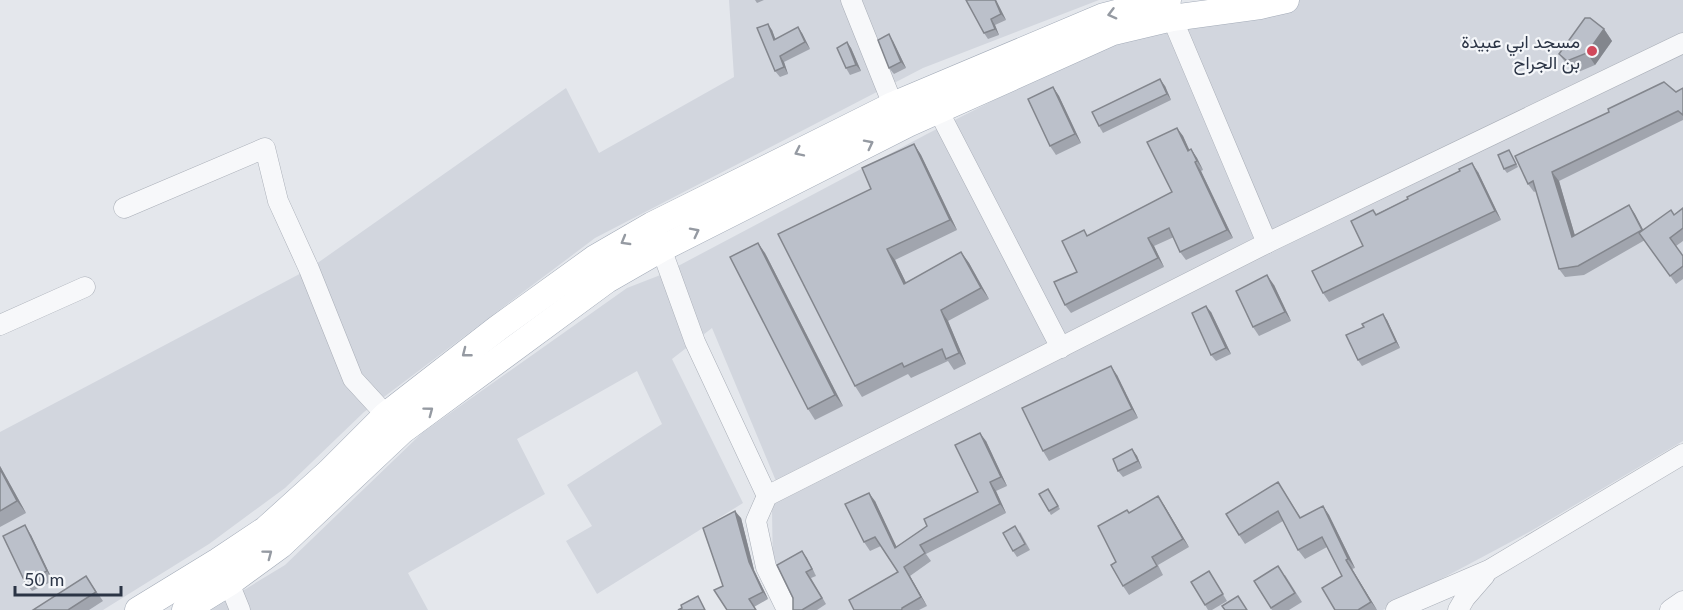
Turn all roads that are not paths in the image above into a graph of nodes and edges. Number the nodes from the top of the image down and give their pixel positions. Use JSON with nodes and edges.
{"nodes":[{"id":1,"x":850,"y":0,"type":"edge"},
{"id":2,"x":1286,"y":0,"type":"edge"},
{"id":3,"x":1166,"y":7,"type":"edge"},
{"id":4,"x":1683,"y":43,"type":"edge"},
{"id":5,"x":935,"y":101,"type":"junction"},
{"id":6,"x":893,"y":105,"type":"junction"},
{"id":7,"x":124,"y":208,"type":"dead end"},
{"id":8,"x":656,"y":237,"type":"junction"},
{"id":9,"x":1267,"y":243,"type":"junction"},
{"id":10,"x":85,"y":287,"type":"dead end"},
{"id":11,"x":0,"y":325,"type":"edge"},
{"id":12,"x":1061,"y":348,"type":"junction"},
{"id":13,"x":394,"y":423,"type":"junction"},
{"id":14,"x":1683,"y":454,"type":"edge"},
{"id":15,"x":767,"y":496,"type":"junction"},
{"id":16,"x":1489,"y":570,"type":"junction"},
{"id":17,"x":229,"y":583,"type":"junction"},
{"id":18,"x":1683,"y":601,"type":"edge"},
{"id":19,"x":138,"y":610,"type":"edge"},
{"id":20,"x":185,"y":610,"type":"edge"},
{"id":21,"x":240,"y":610,"type":"edge"},
{"id":22,"x":787,"y":610,"type":"edge"},
{"id":23,"x":1396,"y":610,"type":"edge"},
{"id":24,"x":1458,"y":610,"type":"edge"},
{"id":25,"x":1670,"y":610,"type":"edge"}],
"edges":[{"from":1,"to":6,"type":"street"},
{"from":2,"to":3,"type":"main road"},
{"from":3,"to":5,"type":"main road"},
{"from":3,"to":9,"type":"street"},
{"from":4,"to":9,"type":"street"},
{"from":5,"to":6,"type":"main road"},
{"from":8,"to":5,"type":"main road","one_way":true},
{"from":5,"to":12,"type":"street"},
{"from":6,"to":8,"type":"main road","one_way":true},
{"from":7,"to":13,"type":"street"},
{"from":8,"to":13,"type":"main road"},
{"from":8,"to":15,"type":"street"},
{"from":9,"to":12,"type":"street"},
{"from":10,"to":11,"type":"street"},
{"from":12,"to":15,"type":"street"},
{"from":17,"to":13,"type":"main road","one_way":true},
{"from":13,"to":19,"type":"main road"},
{"from":14,"to":16,"type":"street"},
{"from":15,"to":22,"type":"street"},
{"from":16,"to":23,"type":"street"},
{"from":16,"to":24,"type":"street"},
{"from":17,"to":20,"type":"main road"},
{"from":17,"to":21,"type":"street"},
{"from":18,"to":25,"type":"street"}]}
